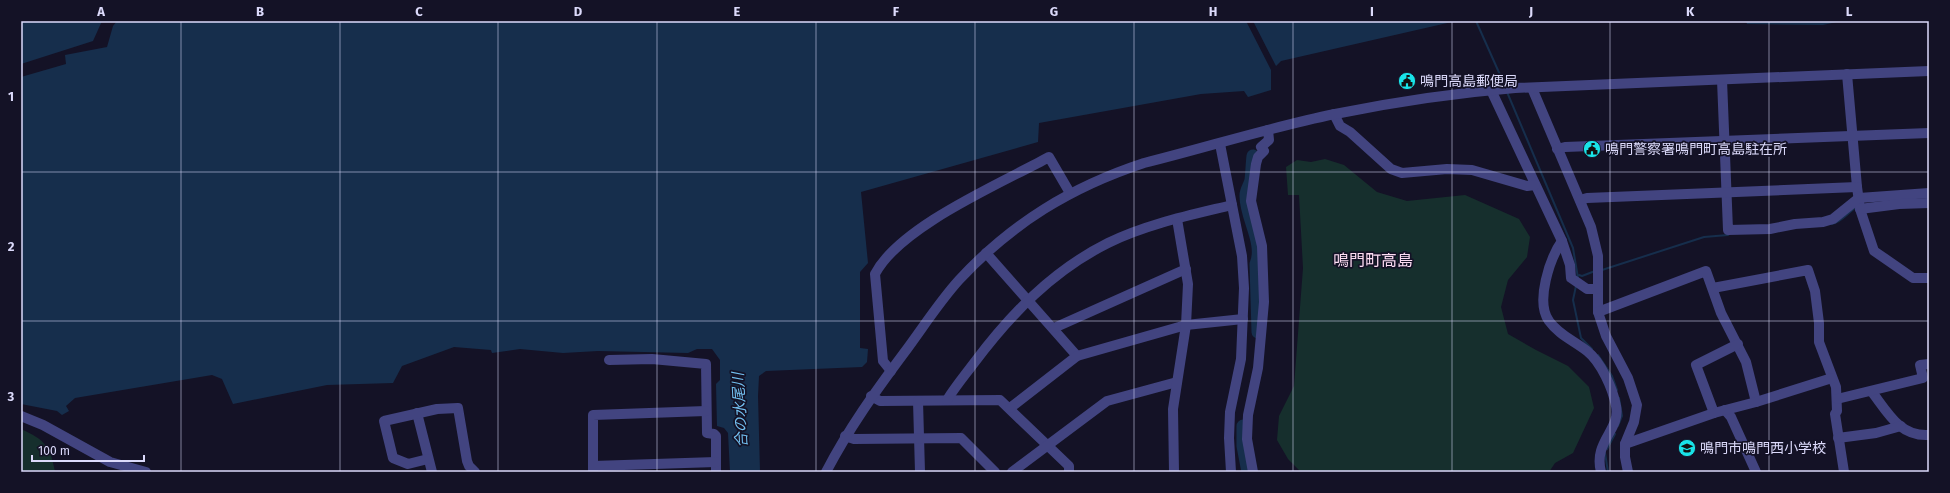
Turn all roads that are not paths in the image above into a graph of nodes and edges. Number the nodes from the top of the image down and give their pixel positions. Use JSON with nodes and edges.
{"nodes":[{"id":1,"x":1929,"y":71,"type":"edge"},
{"id":2,"x":1847,"y":74,"type":"junction"},
{"id":3,"x":1722,"y":80,"type":"junction"},
{"id":4,"x":1532,"y":88,"type":"junction"},
{"id":5,"x":1493,"y":90,"type":"junction"},
{"id":6,"x":1334,"y":114,"type":"junction"},
{"id":7,"x":1267,"y":131,"type":"junction"},
{"id":8,"x":1929,"y":133,"type":"edge"},
{"id":9,"x":1852,"y":136,"type":"junction"},
{"id":10,"x":1725,"y":140,"type":"junction"},
{"id":11,"x":1220,"y":144,"type":"junction"},
{"id":12,"x":1557,"y":149,"type":"junction"},
{"id":13,"x":1535,"y":186,"type":"junction"},
{"id":14,"x":1727,"y":192,"type":"junction"},
{"id":15,"x":1858,"y":192,"type":"junction"},
{"id":16,"x":1929,"y":192,"type":"edge"},
{"id":17,"x":1070,"y":193,"type":"junction"},
{"id":18,"x":1580,"y":200,"type":"junction"},
{"id":19,"x":1929,"y":203,"type":"edge"},
{"id":20,"x":1232,"y":204,"type":"junction"},
{"id":21,"x":1860,"y":209,"type":"junction"},
{"id":22,"x":1177,"y":219,"type":"junction"},
{"id":23,"x":1562,"y":241,"type":"junction"},
{"id":24,"x":986,"y":253,"type":"junction"},
{"id":25,"x":1186,"y":269,"type":"junction"},
{"id":26,"x":1929,"y":278,"type":"edge"},
{"id":27,"x":1597,"y":284,"type":"junction"},
{"id":28,"x":1713,"y":288,"type":"junction"},
{"id":29,"x":1028,"y":299,"type":"junction"},
{"id":30,"x":1598,"y":312,"type":"junction"},
{"id":31,"x":1243,"y":319,"type":"junction"},
{"id":32,"x":1186,"y":324,"type":"junction"},
{"id":33,"x":1054,"y":328,"type":"junction"},
{"id":34,"x":1738,"y":344,"type":"junction"},
{"id":35,"x":1078,"y":356,"type":"junction"},
{"id":36,"x":609,"y":360,"type":"dead end"},
{"id":37,"x":1929,"y":364,"type":"edge"},
{"id":38,"x":891,"y":371,"type":"junction"},
{"id":39,"x":1832,"y":378,"type":"junction"},
{"id":40,"x":1177,"y":382,"type":"junction"},
{"id":41,"x":1872,"y":392,"type":"junction"},
{"id":42,"x":871,"y":396,"type":"junction"},
{"id":43,"x":947,"y":400,"type":"junction"},
{"id":44,"x":1837,"y":400,"type":"junction"},
{"id":45,"x":918,"y":402,"type":"junction"},
{"id":46,"x":1756,"y":402,"type":"junction"},
{"id":47,"x":1010,"y":408,"type":"junction"},
{"id":48,"x":1725,"y":410,"type":"junction"},
{"id":49,"x":706,"y":411,"type":"junction"},
{"id":50,"x":417,"y":413,"type":"junction"},
{"id":51,"x":1714,"y":413,"type":"junction"},
{"id":52,"x":21,"y":416,"type":"edge"},
{"id":53,"x":1901,"y":426,"type":"junction"},
{"id":54,"x":1929,"y":435,"type":"edge"},
{"id":55,"x":845,"y":436,"type":"junction"},
{"id":56,"x":1838,"y":438,"type":"junction"},
{"id":57,"x":918,"y":439,"type":"junction"},
{"id":58,"x":1625,"y":444,"type":"junction"},
{"id":59,"x":1048,"y":445,"type":"junction"},
{"id":60,"x":428,"y":459,"type":"junction"},
{"id":61,"x":716,"y":467,"type":"edge"},
{"id":62,"x":662,"y":468,"type":"edge"},
{"id":63,"x":593,"y":469,"type":"edge"},
{"id":64,"x":146,"y":472,"type":"edge"},
{"id":65,"x":432,"y":472,"type":"edge"},
{"id":66,"x":475,"y":472,"type":"edge"},
{"id":67,"x":826,"y":472,"type":"edge"},
{"id":68,"x":920,"y":472,"type":"edge"},
{"id":69,"x":995,"y":472,"type":"edge"},
{"id":70,"x":1012,"y":472,"type":"edge"},
{"id":71,"x":1069,"y":472,"type":"edge"},
{"id":72,"x":1174,"y":472,"type":"edge"},
{"id":73,"x":1231,"y":472,"type":"edge"},
{"id":74,"x":1253,"y":472,"type":"edge"},
{"id":75,"x":1601,"y":472,"type":"edge"},
{"id":76,"x":1628,"y":472,"type":"edge"},
{"id":77,"x":1756,"y":472,"type":"edge"},
{"id":78,"x":1844,"y":472,"type":"edge"}],
"edges":[{"from":1,"to":2,"type":"street"},
{"from":2,"to":3,"type":"street"},
{"from":2,"to":9,"type":"street"},
{"from":3,"to":4,"type":"street"},
{"from":3,"to":10,"type":"street"},
{"from":4,"to":5,"type":"street"},
{"from":4,"to":12,"type":"street"},
{"from":5,"to":6,"type":"street"},
{"from":5,"to":13,"type":"street"},
{"from":6,"to":7,"type":"street"},
{"from":6,"to":13,"type":"street"},
{"from":7,"to":11,"type":"street"},
{"from":7,"to":74,"type":"street"},
{"from":8,"to":9,"type":"street"},
{"from":9,"to":10,"type":"street"},
{"from":9,"to":15,"type":"street"},
{"from":10,"to":12,"type":"street"},
{"from":10,"to":14,"type":"street"},
{"from":11,"to":17,"type":"street"},
{"from":11,"to":20,"type":"street"},
{"from":12,"to":18,"type":"street"},
{"from":13,"to":23,"type":"street"},
{"from":14,"to":15,"type":"street"},
{"from":14,"to":15,"type":"street"},
{"from":14,"to":18,"type":"street"},
{"from":15,"to":16,"type":"street"},
{"from":15,"to":21,"type":"street"},
{"from":17,"to":24,"type":"street"},
{"from":17,"to":38,"type":"street"},
{"from":18,"to":27,"type":"street"},
{"from":19,"to":21,"type":"street"},
{"from":20,"to":22,"type":"street"},
{"from":20,"to":31,"type":"street"},
{"from":21,"to":26,"type":"street"},
{"from":22,"to":25,"type":"street"},
{"from":22,"to":29,"type":"street"},
{"from":23,"to":27,"type":"street"},
{"from":23,"to":75,"type":"street"},
{"from":24,"to":29,"type":"street"},
{"from":24,"to":38,"type":"street"},
{"from":25,"to":32,"type":"street"},
{"from":25,"to":33,"type":"street"},
{"from":27,"to":30,"type":"street"},
{"from":28,"to":30,"type":"street"},
{"from":28,"to":34,"type":"street"},
{"from":28,"to":39,"type":"street"},
{"from":29,"to":33,"type":"street"},
{"from":29,"to":43,"type":"street"},
{"from":30,"to":58,"type":"street"},
{"from":31,"to":32,"type":"street"},
{"from":31,"to":73,"type":"street"},
{"from":32,"to":35,"type":"street"},
{"from":32,"to":40,"type":"street"},
{"from":33,"to":35,"type":"street"},
{"from":34,"to":46,"type":"street"},
{"from":34,"to":51,"type":"street"},
{"from":35,"to":47,"type":"street"},
{"from":36,"to":49,"type":"street"},
{"from":37,"to":41,"type":"street"},
{"from":38,"to":42,"type":"street"},
{"from":39,"to":44,"type":"street"},
{"from":39,"to":46,"type":"street"},
{"from":40,"to":59,"type":"street"},
{"from":40,"to":72,"type":"street"},
{"from":41,"to":44,"type":"street"},
{"from":41,"to":53,"type":"street"},
{"from":42,"to":45,"type":"street"},
{"from":42,"to":55,"type":"street"},
{"from":43,"to":45,"type":"street"},
{"from":43,"to":47,"type":"street"},
{"from":44,"to":56,"type":"street"},
{"from":45,"to":57,"type":"street"},
{"from":46,"to":48,"type":"street"},
{"from":47,"to":59,"type":"street"},
{"from":48,"to":51,"type":"street"},
{"from":48,"to":77,"type":"street"},
{"from":49,"to":61,"type":"street"},
{"from":49,"to":63,"type":"street"},
{"from":50,"to":60,"type":"street"},
{"from":50,"to":60,"type":"street"},
{"from":50,"to":66,"type":"street"},
{"from":51,"to":58,"type":"street"},
{"from":52,"to":64,"type":"street"},
{"from":53,"to":54,"type":"street"},
{"from":53,"to":56,"type":"street"},
{"from":55,"to":57,"type":"street"},
{"from":55,"to":67,"type":"street"},
{"from":56,"to":78,"type":"street"},
{"from":57,"to":68,"type":"street"},
{"from":57,"to":69,"type":"street"},
{"from":58,"to":76,"type":"street"},
{"from":59,"to":70,"type":"street"},
{"from":59,"to":71,"type":"street"},
{"from":60,"to":65,"type":"street"},
{"from":61,"to":62,"type":"street"},
{"from":62,"to":63,"type":"street"}]}
